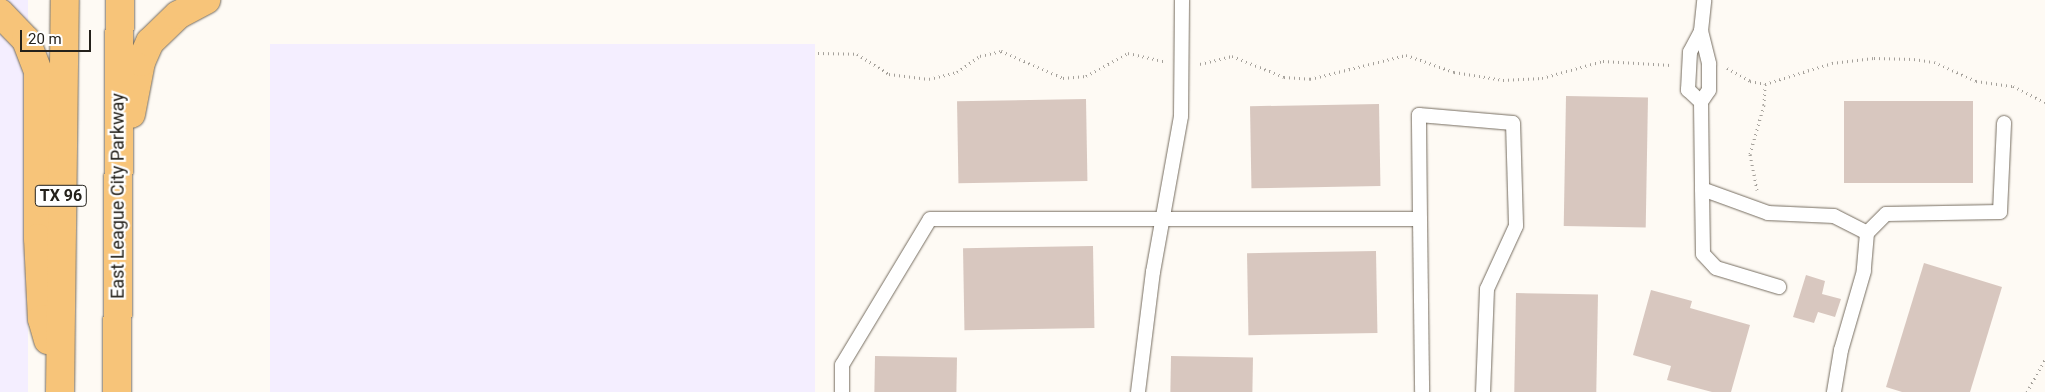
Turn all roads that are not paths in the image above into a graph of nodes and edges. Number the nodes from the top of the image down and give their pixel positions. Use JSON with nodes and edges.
{"nodes":[{"id":1,"x":64,"y":0,"type":"edge"},
{"id":2,"x":120,"y":0,"type":"edge"},
{"id":3,"x":206,"y":0,"type":"edge"},
{"id":4,"x":1182,"y":0,"type":"edge"},
{"id":5,"x":1704,"y":0,"type":"edge"},
{"id":6,"x":0,"y":13,"type":"edge"},
{"id":7,"x":1701,"y":30,"type":"junction"},
{"id":8,"x":1701,"y":102,"type":"junction"},
{"id":9,"x":2004,"y":123,"type":"dead end"},
{"id":10,"x":118,"y":189,"type":"junction"},
{"id":11,"x":1702,"y":189,"type":"junction"},
{"id":12,"x":1163,"y":219,"type":"junction"},
{"id":13,"x":1420,"y":219,"type":"junction"},
{"id":14,"x":1867,"y":233,"type":"junction"},
{"id":15,"x":1780,"y":287,"type":"dead end"},
{"id":16,"x":60,"y":385,"type":"edge"},
{"id":17,"x":117,"y":392,"type":"edge"},
{"id":18,"x":842,"y":392,"type":"edge"},
{"id":19,"x":1138,"y":392,"type":"edge"},
{"id":20,"x":1422,"y":392,"type":"edge"},
{"id":21,"x":1484,"y":392,"type":"edge"},
{"id":22,"x":1834,"y":392,"type":"edge"}],
"edges":[{"from":1,"to":16,"type":"main road","number":"TX 96"},
{"from":2,"to":10,"type":"main road","name":"East League City Parkway"},
{"from":3,"to":10,"type":"main road"},
{"from":4,"to":12,"type":"lane"},
{"from":5,"to":7,"type":"lane"},
{"from":6,"to":16,"type":"main road"},
{"from":7,"to":8,"type":"lane"},
{"from":7,"to":8,"type":"lane"},
{"from":8,"to":11,"type":"lane"},
{"from":9,"to":14,"type":"lane"},
{"from":10,"to":17,"type":"main road","name":"East League City Parkway"},
{"from":11,"to":14,"type":"lane"},
{"from":11,"to":15,"type":"lane"},
{"from":12,"to":13,"type":"lane"},
{"from":12,"to":18,"type":"lane"},
{"from":12,"to":19,"type":"lane"},
{"from":13,"to":20,"type":"lane"},
{"from":13,"to":21,"type":"lane"},
{"from":14,"to":22,"type":"lane"}]}
